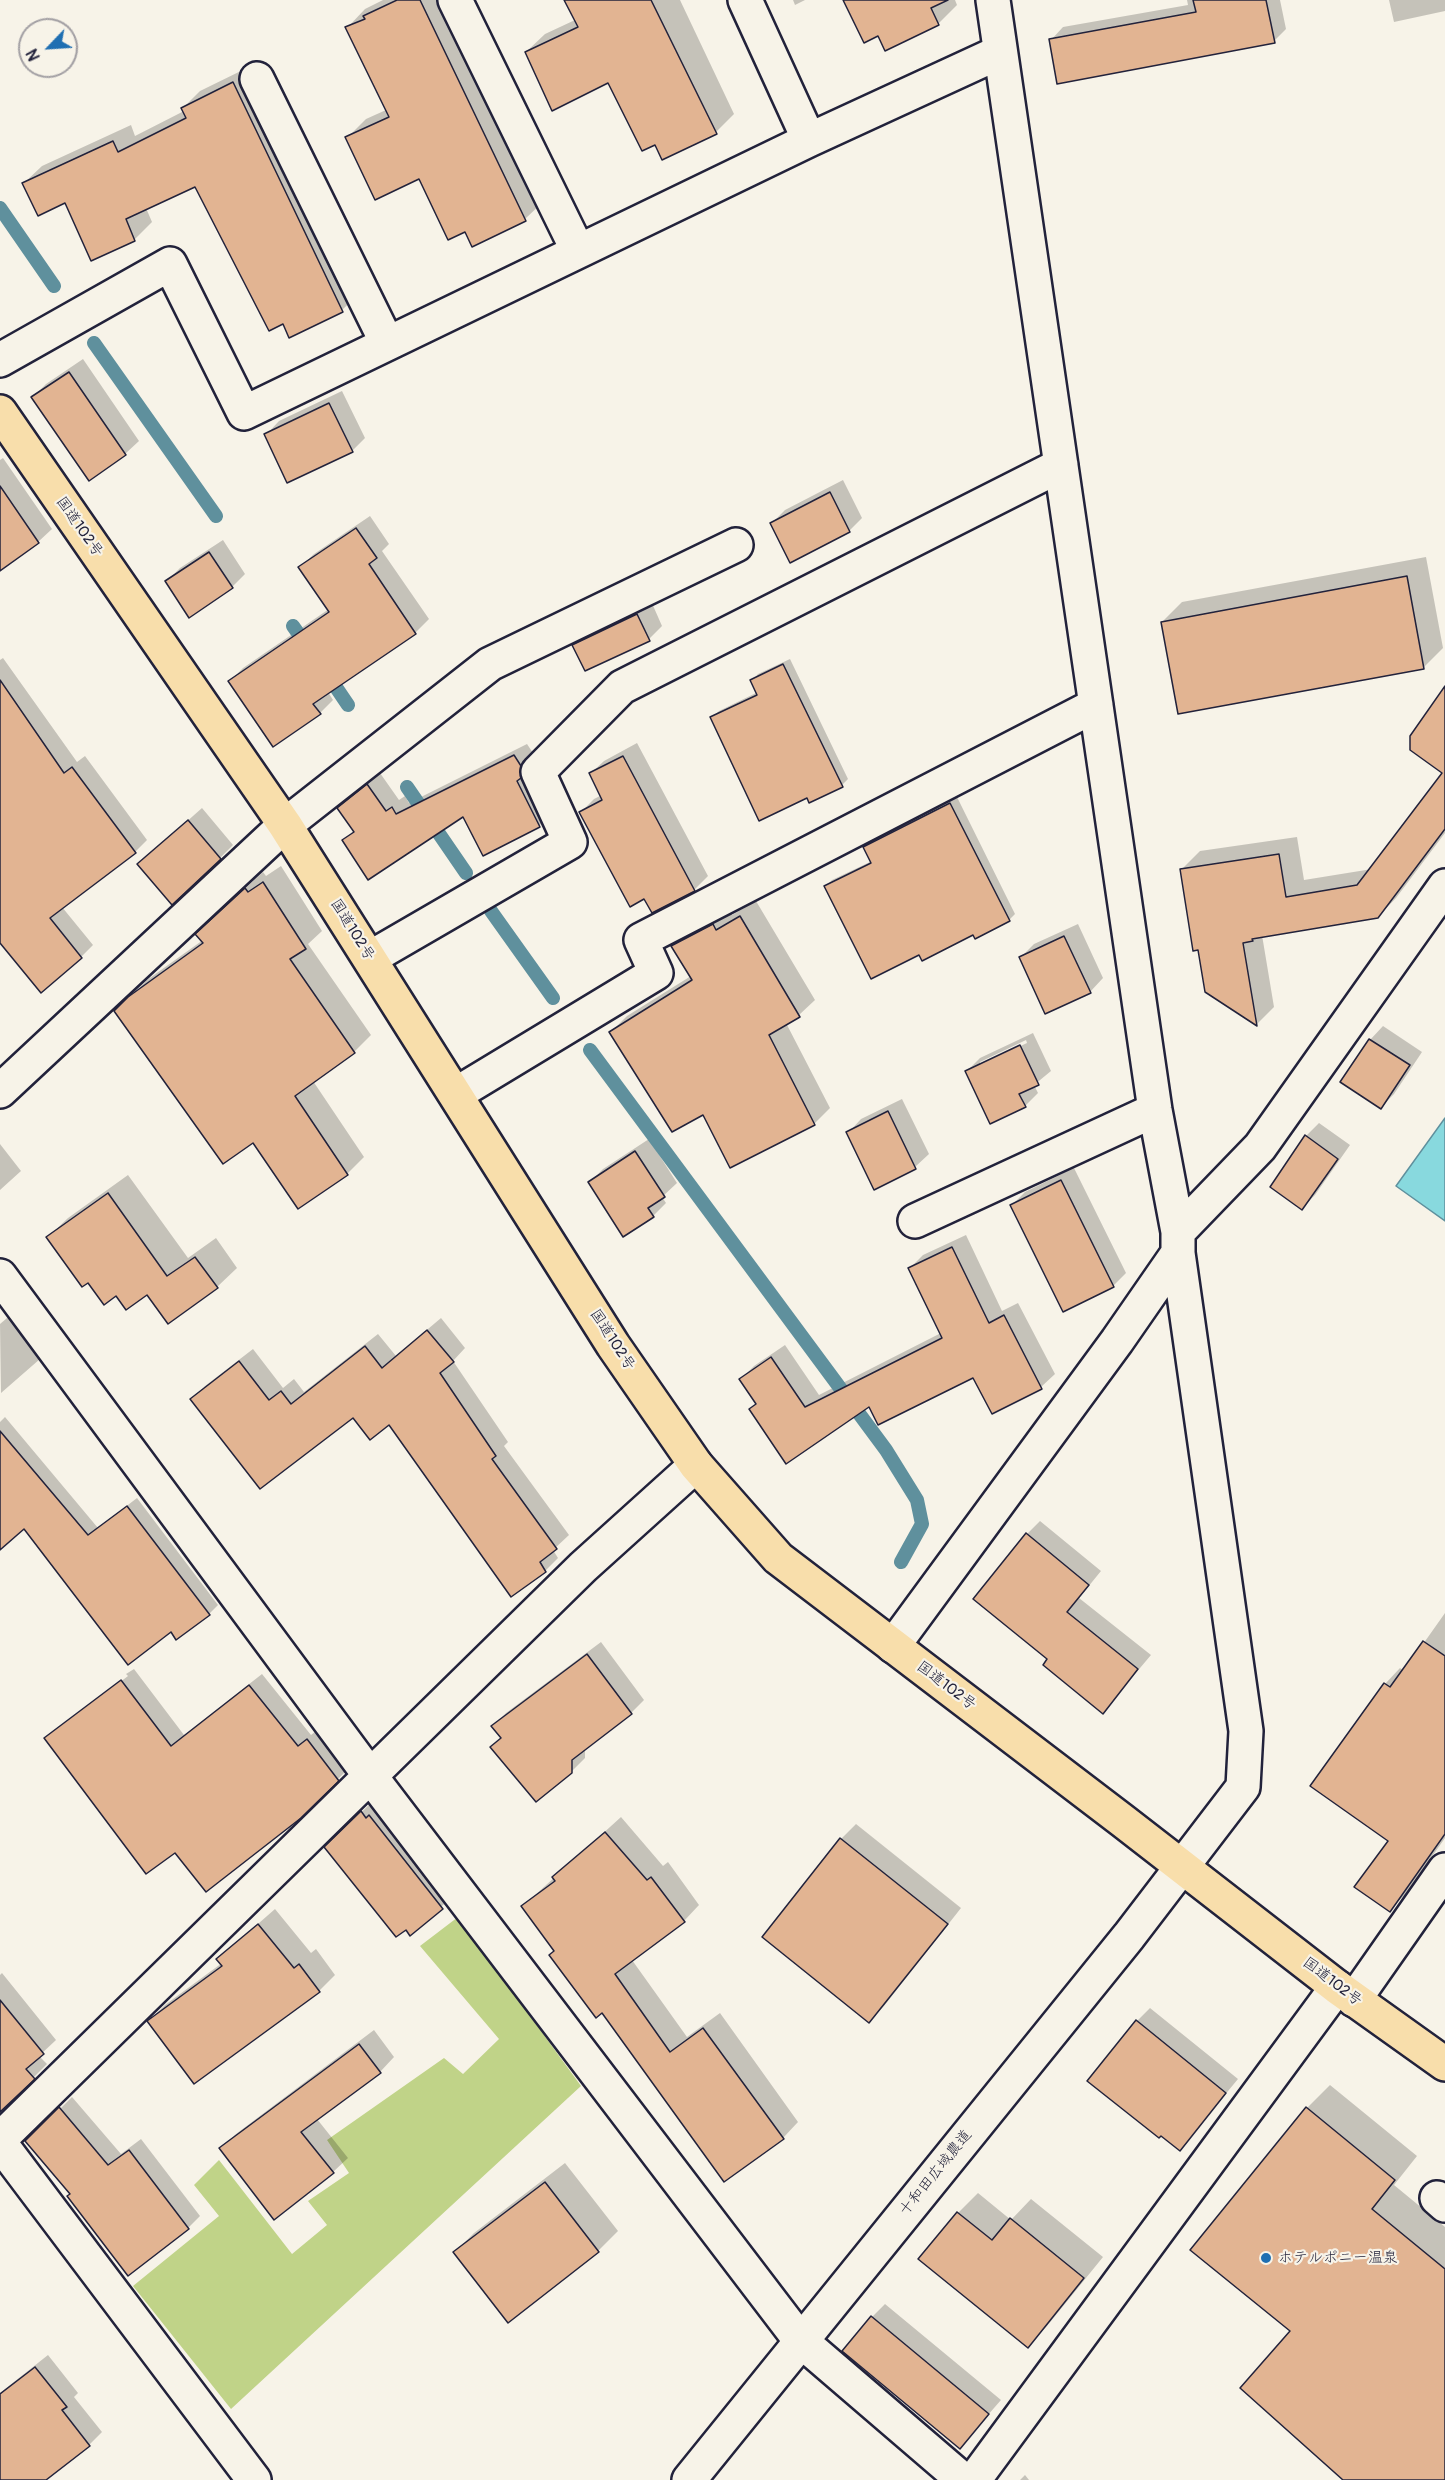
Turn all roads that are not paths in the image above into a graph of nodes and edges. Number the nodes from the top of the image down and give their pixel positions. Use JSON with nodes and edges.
{"nodes":[{"id":1,"x":455,"y":0,"type":"edge"},
{"id":2,"x":745,"y":0,"type":"edge"},
{"id":3,"x":993,"y":0,"type":"edge"},
{"id":4,"x":1000,"y":52,"type":"junction"},
{"id":5,"x":257,"y":78,"type":"dead end"},
{"id":6,"x":808,"y":140,"type":"junction"},
{"id":7,"x":578,"y":251,"type":"junction"},
{"id":8,"x":387,"y":344,"type":"junction"},
{"id":9,"x":0,"y":360,"type":"edge"},
{"id":10,"x":0,"y":412,"type":"edge"},
{"id":11,"x":1061,"y":465,"type":"junction"},
{"id":12,"x":736,"y":545,"type":"dead end"},
{"id":13,"x":1096,"y":705,"type":"junction"},
{"id":14,"x":285,"y":825,"type":"junction"},
{"id":15,"x":1445,"y":886,"type":"edge"},
{"id":16,"x":370,"y":958,"type":"junction"},
{"id":17,"x":0,"y":1091,"type":"edge"},
{"id":18,"x":456,"y":1094,"type":"junction"},
{"id":19,"x":1155,"y":1110,"type":"junction"},
{"id":20,"x":915,"y":1221,"type":"dead end"},
{"id":21,"x":1178,"y":1242,"type":"junction"},
{"id":22,"x":0,"y":1276,"type":"edge"},
{"id":23,"x":696,"y":1465,"type":"junction"},
{"id":24,"x":893,"y":1646,"type":"junction"},
{"id":25,"x":371,"y":1777,"type":"junction"},
{"id":26,"x":1183,"y":1867,"type":"junction"},
{"id":27,"x":1445,"y":1870,"type":"edge"},
{"id":28,"x":1346,"y":1994,"type":"junction"},
{"id":29,"x":1445,"y":2064,"type":"edge"},
{"id":30,"x":0,"y":2139,"type":"edge"},
{"id":31,"x":0,"y":2143,"type":"edge"},
{"id":32,"x":800,"y":2340,"type":"junction"},
{"id":33,"x":254,"y":2480,"type":"edge"},
{"id":34,"x":689,"y":2480,"type":"edge"},
{"id":35,"x":963,"y":2480,"type":"edge"},
{"id":36,"x":974,"y":2480,"type":"edge"}],
"edges":[{"from":1,"to":7,"type":"street"},
{"from":2,"to":6,"type":"street"},
{"from":3,"to":4,"type":"street","name":"十和田広域農道"},
{"from":4,"to":6,"type":"street"},
{"from":4,"to":11,"type":"street","name":"十和田広域農道"},
{"from":5,"to":8,"type":"street"},
{"from":6,"to":7,"type":"street"},
{"from":7,"to":8,"type":"street"},
{"from":8,"to":9,"type":"street"},
{"from":10,"to":14,"type":"highway","name":"国道102号"},
{"from":11,"to":13,"type":"street","name":"十和田広域農道"},
{"from":11,"to":16,"type":"street"},
{"from":12,"to":14,"type":"street"},
{"from":13,"to":18,"type":"street"},
{"from":13,"to":19,"type":"street","name":"十和田広域農道"},
{"from":14,"to":16,"type":"highway","name":"国道102号"},
{"from":14,"to":17,"type":"street"},
{"from":15,"to":21,"type":"street"},
{"from":16,"to":18,"type":"highway","name":"国道102号"},
{"from":18,"to":23,"type":"highway","name":"国道102号"},
{"from":19,"to":20,"type":"street"},
{"from":19,"to":21,"type":"street","name":"十和田広域農道"},
{"from":21,"to":24,"type":"street"},
{"from":21,"to":26,"type":"street","name":"十和田広域農道"},
{"from":22,"to":25,"type":"street"},
{"from":23,"to":24,"type":"highway","name":"国道102号"},
{"from":23,"to":25,"type":"street"},
{"from":24,"to":26,"type":"highway","name":"国道102号"},
{"from":25,"to":30,"type":"street"},
{"from":25,"to":32,"type":"street"},
{"from":26,"to":28,"type":"highway","name":"国道102号"},
{"from":26,"to":32,"type":"street","name":"十和田広域農道"},
{"from":27,"to":28,"type":"street"},
{"from":28,"to":29,"type":"highway","name":"国道102号"},
{"from":28,"to":36,"type":"street"},
{"from":31,"to":33,"type":"street"},
{"from":32,"to":34,"type":"street","name":"十和田広域農道"},
{"from":32,"to":35,"type":"street"}]}
